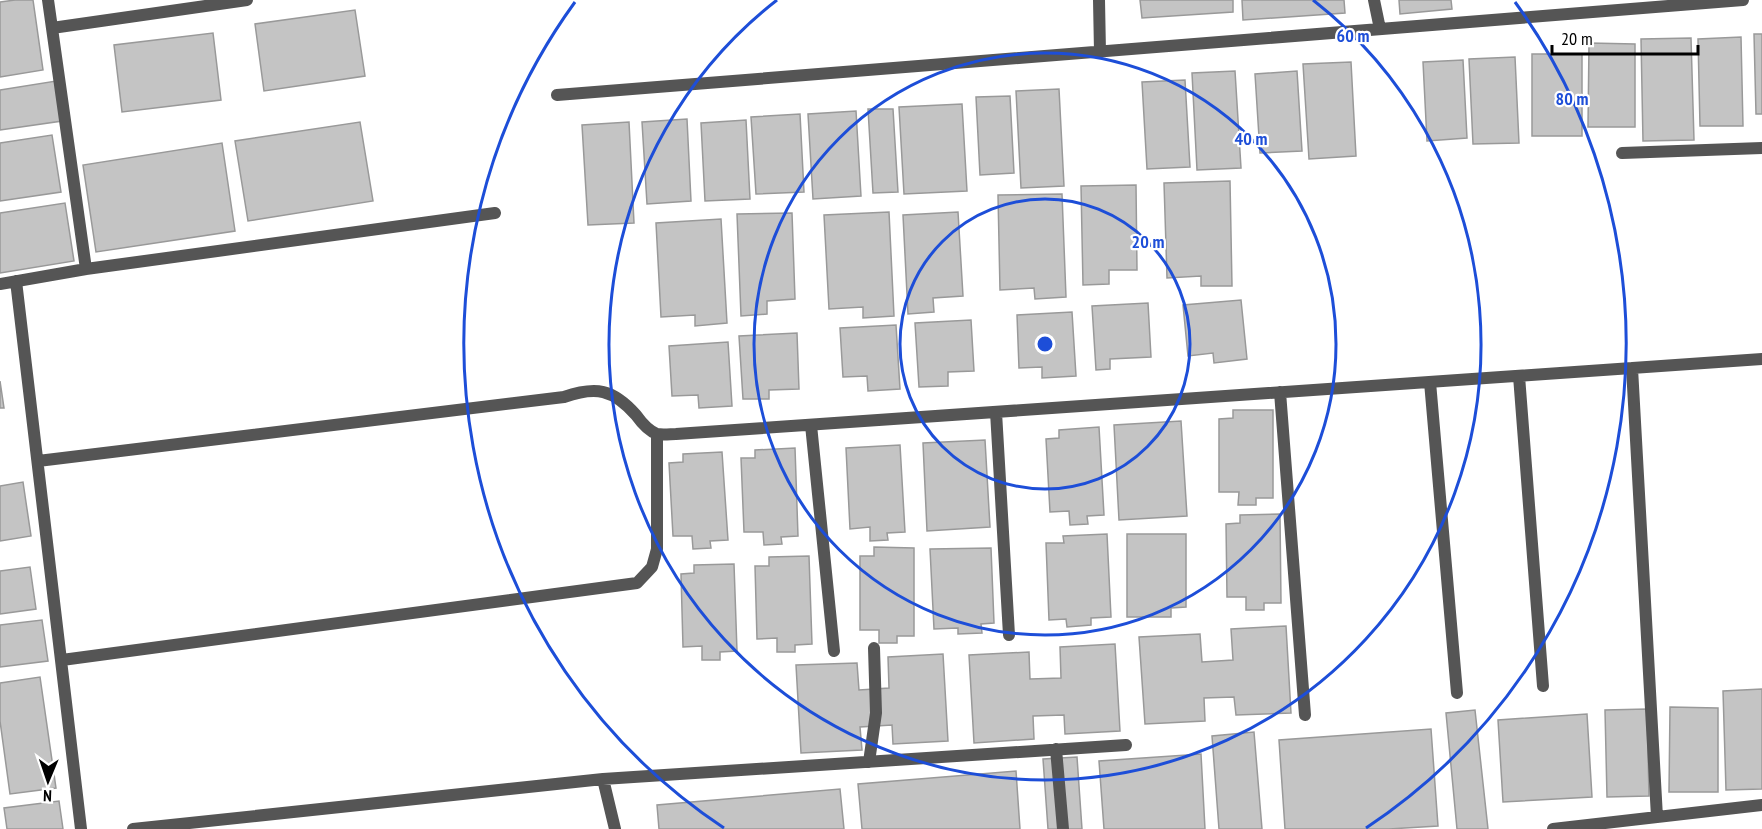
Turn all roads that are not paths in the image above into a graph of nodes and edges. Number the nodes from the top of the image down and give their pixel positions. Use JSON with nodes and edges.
{"nodes":[{"id":1,"x":48,"y":0,"type":"edge"},
{"id":2,"x":247,"y":0,"type":"edge"},
{"id":3,"x":1099,"y":0,"type":"edge"},
{"id":4,"x":1374,"y":0,"type":"edge"},
{"id":5,"x":1743,"y":0,"type":"edge"},
{"id":6,"x":1630,"y":4,"type":"edge"},
{"id":7,"x":52,"y":28,"type":"junction"},
{"id":8,"x":1380,"y":29,"type":"junction"},
{"id":9,"x":1100,"y":52,"type":"junction"},
{"id":10,"x":557,"y":95,"type":"dead end"},
{"id":11,"x":1762,"y":148,"type":"edge"},
{"id":12,"x":1622,"y":153,"type":"dead end"},
{"id":13,"x":495,"y":213,"type":"dead end"},
{"id":14,"x":86,"y":269,"type":"junction"},
{"id":15,"x":16,"y":281,"type":"junction"},
{"id":16,"x":0,"y":284,"type":"edge"},
{"id":17,"x":1762,"y":359,"type":"edge"},
{"id":18,"x":1632,"y":368,"type":"junction"},
{"id":19,"x":1519,"y":376,"type":"junction"},
{"id":20,"x":1430,"y":382,"type":"junction"},
{"id":21,"x":1280,"y":392,"type":"junction"},
{"id":22,"x":996,"y":412,"type":"junction"},
{"id":23,"x":811,"y":424,"type":"junction"},
{"id":24,"x":657,"y":434,"type":"junction"},
{"id":25,"x":38,"y":461,"type":"junction"},
{"id":26,"x":1009,"y":635,"type":"dead end"},
{"id":27,"x":874,"y":648,"type":"dead end"},
{"id":28,"x":834,"y":651,"type":"dead end"},
{"id":29,"x":62,"y":660,"type":"junction"},
{"id":30,"x":1543,"y":686,"type":"dead end"},
{"id":31,"x":1457,"y":693,"type":"dead end"},
{"id":32,"x":1305,"y":715,"type":"dead end"},
{"id":33,"x":1126,"y":745,"type":"dead end"},
{"id":34,"x":1056,"y":749,"type":"junction"},
{"id":35,"x":869,"y":762,"type":"junction"},
{"id":36,"x":603,"y":779,"type":"junction"},
{"id":37,"x":1762,"y":805,"type":"edge"},
{"id":38,"x":1657,"y":817,"type":"junction"},
{"id":39,"x":1586,"y":827,"type":"edge"},
{"id":40,"x":81,"y":829,"type":"edge"},
{"id":41,"x":133,"y":829,"type":"edge"},
{"id":42,"x":615,"y":829,"type":"edge"},
{"id":43,"x":1064,"y":829,"type":"edge"},
{"id":44,"x":1552,"y":829,"type":"edge"}],
"edges":[{"from":1,"to":7,"type":"street"},
{"from":2,"to":7,"type":"street"},
{"from":3,"to":9,"type":"street"},
{"from":4,"to":8,"type":"street"},
{"from":5,"to":6,"type":"street"},
{"from":6,"to":8,"type":"street"},
{"from":7,"to":14,"type":"street"},
{"from":8,"to":9,"type":"street"},
{"from":9,"to":10,"type":"street"},
{"from":11,"to":12,"type":"street"},
{"from":13,"to":14,"type":"street"},
{"from":14,"to":15,"type":"street"},
{"from":15,"to":16,"type":"street"},
{"from":15,"to":25,"type":"street"},
{"from":17,"to":18,"type":"street"},
{"from":18,"to":19,"type":"street"},
{"from":18,"to":38,"type":"street"},
{"from":19,"to":20,"type":"street"},
{"from":19,"to":30,"type":"street"},
{"from":20,"to":21,"type":"street"},
{"from":20,"to":31,"type":"street"},
{"from":21,"to":22,"type":"street"},
{"from":21,"to":32,"type":"street"},
{"from":22,"to":23,"type":"street"},
{"from":22,"to":26,"type":"street"},
{"from":23,"to":24,"type":"street"},
{"from":23,"to":28,"type":"street"},
{"from":24,"to":25,"type":"street"},
{"from":24,"to":29,"type":"street"},
{"from":25,"to":29,"type":"street"},
{"from":27,"to":35,"type":"street"},
{"from":29,"to":40,"type":"street"},
{"from":33,"to":34,"type":"street"},
{"from":34,"to":35,"type":"street"},
{"from":34,"to":43,"type":"street"},
{"from":35,"to":36,"type":"street"},
{"from":36,"to":41,"type":"street"},
{"from":36,"to":42,"type":"street"},
{"from":37,"to":38,"type":"street"},
{"from":38,"to":39,"type":"street"},
{"from":39,"to":44,"type":"street"}]}
